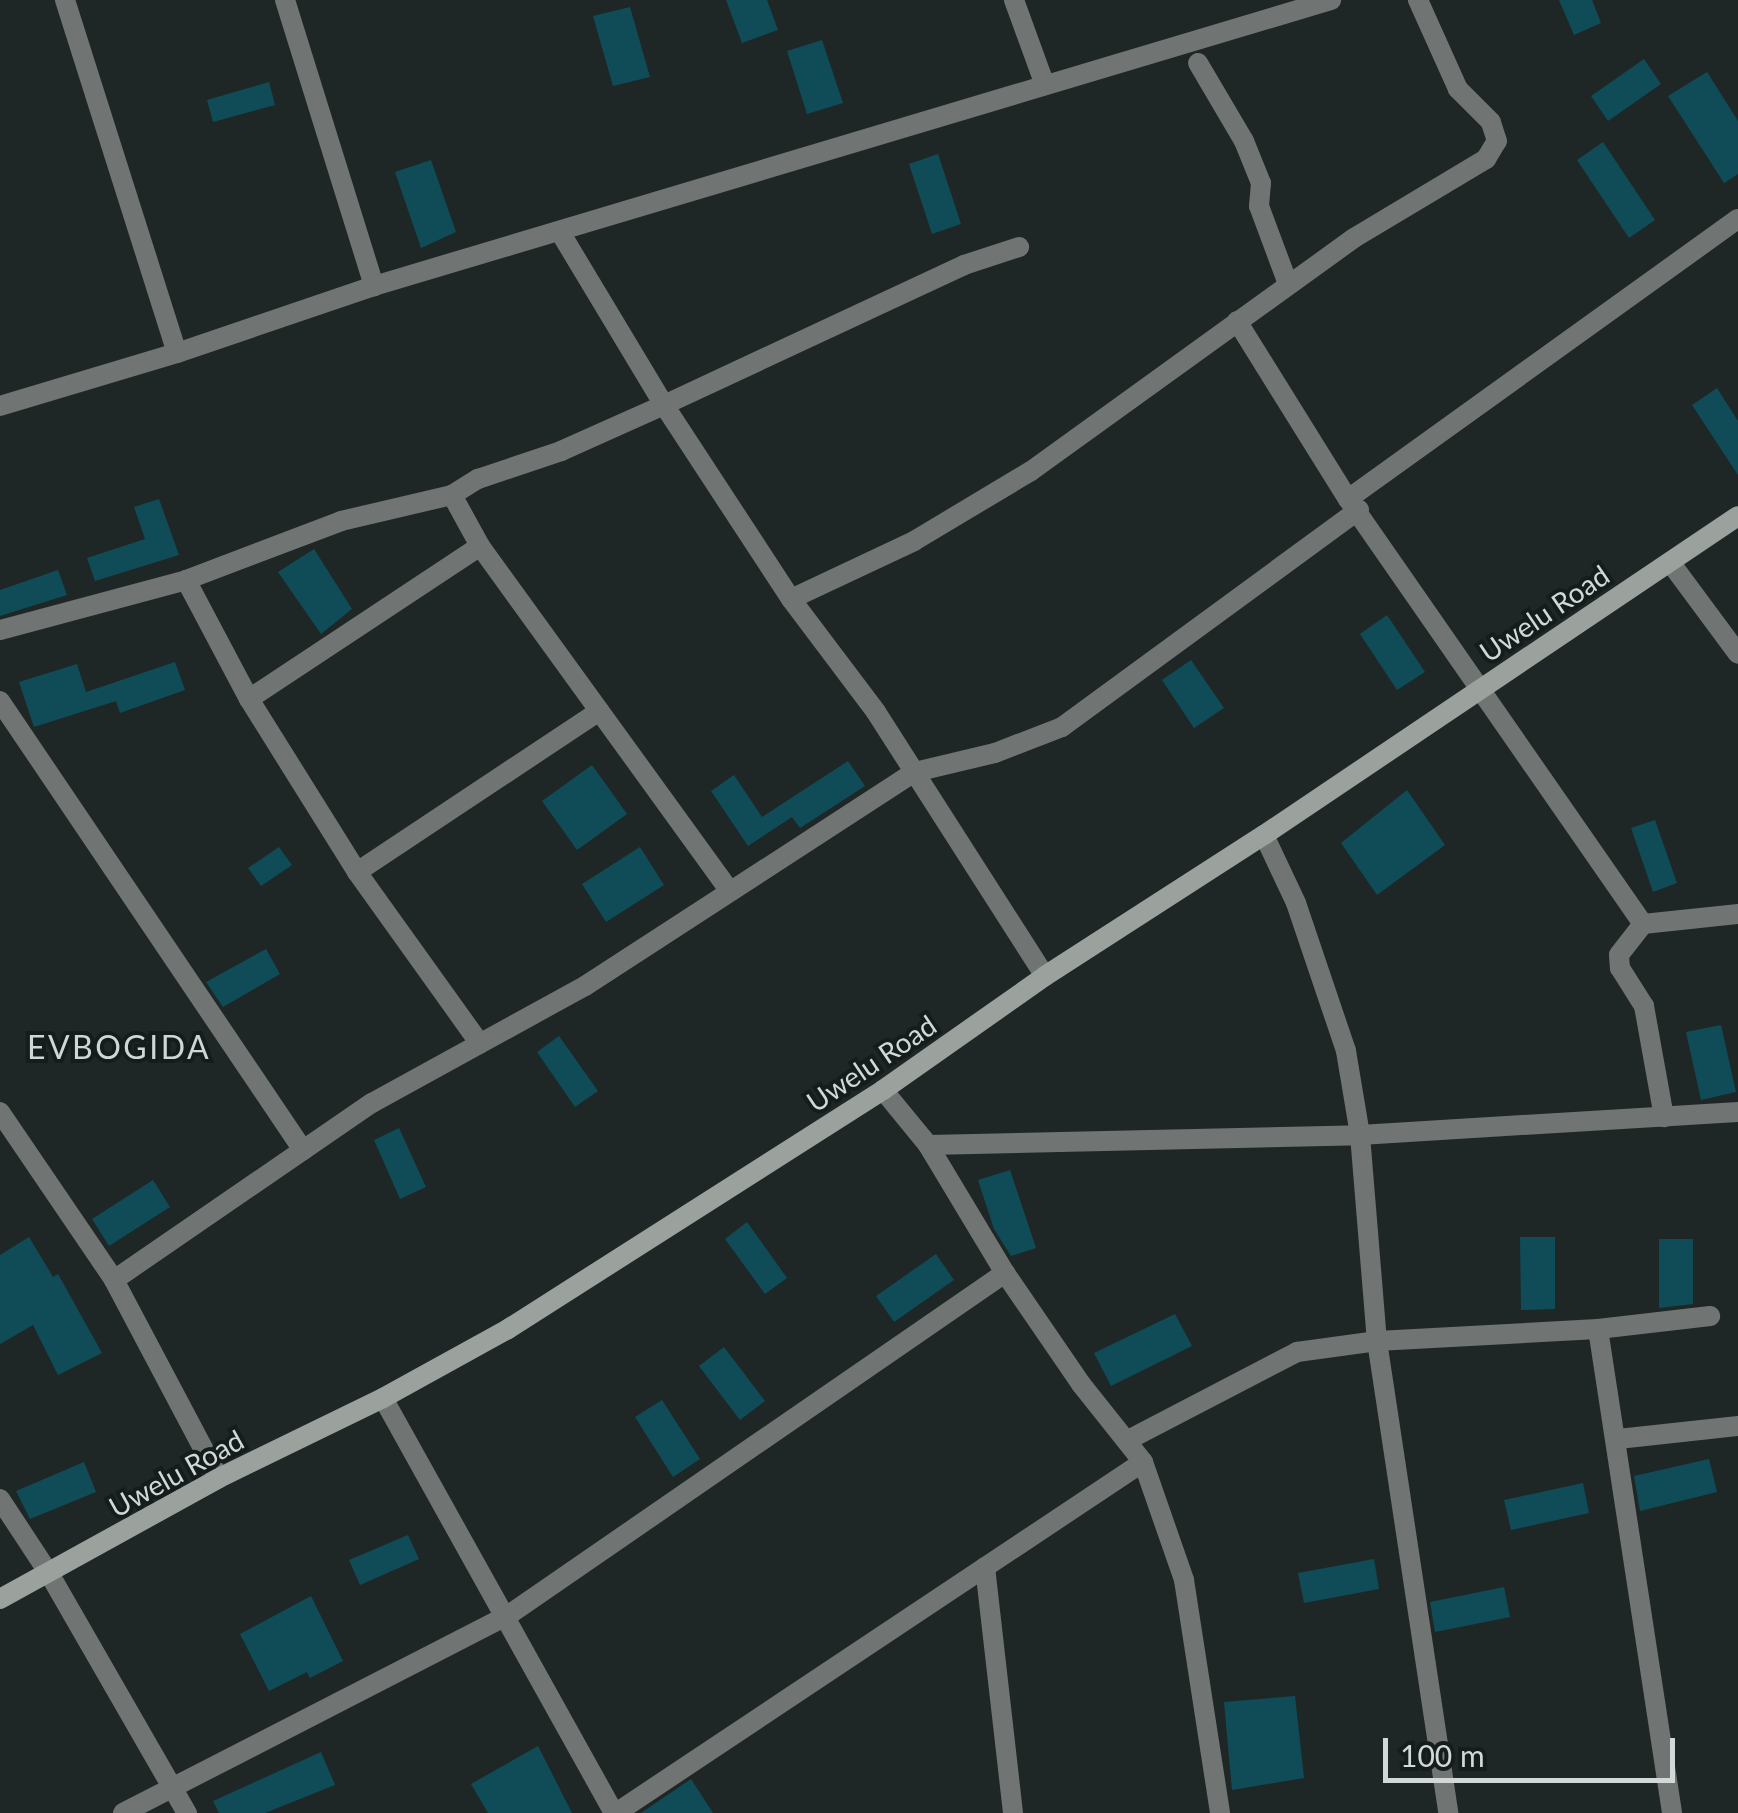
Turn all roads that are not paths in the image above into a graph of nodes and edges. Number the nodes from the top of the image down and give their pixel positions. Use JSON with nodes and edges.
{"nodes":[{"id":1,"x":64,"y":0,"type":"edge"},
{"id":2,"x":285,"y":0,"type":"edge"},
{"id":3,"x":1014,"y":0,"type":"edge"},
{"id":4,"x":1331,"y":0,"type":"edge"},
{"id":5,"x":1418,"y":0,"type":"edge"},
{"id":6,"x":1198,"y":63,"type":"dead end"},
{"id":7,"x":1045,"y":85,"type":"junction"},
{"id":8,"x":1738,"y":220,"type":"edge"},
{"id":9,"x":560,"y":232,"type":"junction"},
{"id":10,"x":1018,"y":246,"type":"dead end"},
{"id":11,"x":1288,"y":284,"type":"junction"},
{"id":12,"x":374,"y":286,"type":"junction"},
{"id":13,"x":1237,"y":321,"type":"junction"},
{"id":14,"x":178,"y":353,"type":"junction"},
{"id":15,"x":664,"y":405,"type":"junction"},
{"id":16,"x":0,"y":406,"type":"edge"},
{"id":17,"x":452,"y":495,"type":"junction"},
{"id":18,"x":1354,"y":505,"type":"junction"},
{"id":19,"x":1738,"y":516,"type":"edge"},
{"id":20,"x":480,"y":546,"type":"junction"},
{"id":21,"x":1670,"y":562,"type":"junction"},
{"id":22,"x":186,"y":580,"type":"junction"},
{"id":23,"x":792,"y":599,"type":"junction"},
{"id":24,"x":0,"y":630,"type":"edge"},
{"id":25,"x":1738,"y":654,"type":"edge"},
{"id":26,"x":1480,"y":690,"type":"junction"},
{"id":27,"x":249,"y":699,"type":"junction"},
{"id":28,"x":0,"y":702,"type":"edge"},
{"id":29,"x":599,"y":711,"type":"junction"},
{"id":30,"x":914,"y":772,"type":"junction"},
{"id":31,"x":1264,"y":835,"type":"junction"},
{"id":32,"x":357,"y":872,"type":"junction"},
{"id":33,"x":730,"y":892,"type":"junction"},
{"id":34,"x":1738,"y":914,"type":"edge"},
{"id":35,"x":1643,"y":924,"type":"junction"},
{"id":36,"x":1045,"y":976,"type":"junction"},
{"id":37,"x":480,"y":1044,"type":"junction"},
{"id":38,"x":883,"y":1090,"type":"junction"},
{"id":39,"x":0,"y":1112,"type":"edge"},
{"id":40,"x":1738,"y":1112,"type":"edge"},
{"id":41,"x":1664,"y":1116,"type":"junction"},
{"id":42,"x":1360,"y":1135,"type":"junction"},
{"id":43,"x":928,"y":1145,"type":"junction"},
{"id":44,"x":303,"y":1150,"type":"junction"},
{"id":45,"x":1005,"y":1273,"type":"junction"},
{"id":46,"x":114,"y":1280,"type":"junction"},
{"id":47,"x":1710,"y":1316,"type":"dead end"},
{"id":48,"x":1598,"y":1329,"type":"junction"},
{"id":49,"x":1376,"y":1341,"type":"junction"},
{"id":50,"x":383,"y":1398,"type":"junction"},
{"id":51,"x":1738,"y":1426,"type":"edge"},
{"id":52,"x":1618,"y":1439,"type":"junction"},
{"id":53,"x":1128,"y":1440,"type":"junction"},
{"id":54,"x":1144,"y":1462,"type":"junction"},
{"id":55,"x":219,"y":1478,"type":"junction"},
{"id":56,"x":0,"y":1499,"type":"edge"},
{"id":57,"x":986,"y":1568,"type":"junction"},
{"id":58,"x":50,"y":1575,"type":"junction"},
{"id":59,"x":0,"y":1599,"type":"edge"},
{"id":60,"x":507,"y":1616,"type":"junction"},
{"id":61,"x":172,"y":1791,"type":"junction"},
{"id":62,"x":123,"y":1813,"type":"edge"},
{"id":63,"x":187,"y":1813,"type":"edge"},
{"id":64,"x":615,"y":1813,"type":"edge"},
{"id":65,"x":1013,"y":1813,"type":"edge"},
{"id":66,"x":1220,"y":1813,"type":"edge"},
{"id":67,"x":1448,"y":1813,"type":"edge"},
{"id":68,"x":1672,"y":1813,"type":"edge"}],
"edges":[{"from":1,"to":14,"type":"street"},
{"from":2,"to":12,"type":"street"},
{"from":3,"to":7,"type":"street"},
{"from":4,"to":7,"type":"street"},
{"from":5,"to":11,"type":"street"},
{"from":6,"to":11,"type":"street"},
{"from":7,"to":9,"type":"street"},
{"from":8,"to":18,"type":"street"},
{"from":9,"to":12,"type":"street"},
{"from":9,"to":15,"type":"street"},
{"from":10,"to":15,"type":"street"},
{"from":11,"to":13,"type":"street"},
{"from":12,"to":14,"type":"street"},
{"from":13,"to":18,"type":"street"},
{"from":13,"to":23,"type":"street"},
{"from":14,"to":16,"type":"street"},
{"from":15,"to":17,"type":"street"},
{"from":15,"to":23,"type":"street"},
{"from":17,"to":20,"type":"street"},
{"from":17,"to":22,"type":"street"},
{"from":18,"to":26,"type":"street"},
{"from":18,"to":30,"type":"street"},
{"from":19,"to":21,"type":"street","name":"Uwelu Road"},
{"from":20,"to":27,"type":"street"},
{"from":20,"to":29,"type":"street"},
{"from":21,"to":25,"type":"street"},
{"from":21,"to":26,"type":"street","name":"Uwelu Road"},
{"from":22,"to":24,"type":"street"},
{"from":22,"to":27,"type":"street"},
{"from":23,"to":30,"type":"street"},
{"from":26,"to":31,"type":"street","name":"Uwelu Road"},
{"from":26,"to":35,"type":"street"},
{"from":27,"to":32,"type":"street"},
{"from":28,"to":44,"type":"street"},
{"from":29,"to":32,"type":"street"},
{"from":29,"to":33,"type":"street"},
{"from":30,"to":33,"type":"street"},
{"from":30,"to":36,"type":"street"},
{"from":31,"to":36,"type":"street","name":"Uwelu Road"},
{"from":31,"to":42,"type":"street"},
{"from":32,"to":37,"type":"street"},
{"from":33,"to":37,"type":"street"},
{"from":34,"to":35,"type":"street"},
{"from":35,"to":41,"type":"street"},
{"from":36,"to":38,"type":"street","name":"Uwelu Road"},
{"from":37,"to":44,"type":"street"},
{"from":38,"to":43,"type":"street"},
{"from":38,"to":50,"type":"street","name":"Uwelu Road"},
{"from":39,"to":46,"type":"street"},
{"from":40,"to":41,"type":"street"},
{"from":41,"to":42,"type":"street"},
{"from":42,"to":43,"type":"street"},
{"from":42,"to":49,"type":"street"},
{"from":43,"to":45,"type":"street"},
{"from":44,"to":46,"type":"street"},
{"from":45,"to":53,"type":"street"},
{"from":45,"to":60,"type":"street"},
{"from":46,"to":55,"type":"street"},
{"from":47,"to":48,"type":"street"},
{"from":48,"to":49,"type":"street"},
{"from":48,"to":52,"type":"street"},
{"from":49,"to":53,"type":"street"},
{"from":49,"to":67,"type":"street"},
{"from":50,"to":55,"type":"street","name":"Uwelu Road"},
{"from":50,"to":60,"type":"street"},
{"from":51,"to":52,"type":"street"},
{"from":52,"to":68,"type":"street"},
{"from":53,"to":54,"type":"street"},
{"from":54,"to":57,"type":"street"},
{"from":54,"to":66,"type":"street"},
{"from":55,"to":58,"type":"street","name":"Uwelu Road"},
{"from":56,"to":58,"type":"street"},
{"from":57,"to":64,"type":"street"},
{"from":57,"to":65,"type":"street"},
{"from":58,"to":59,"type":"street","name":"Uwelu Road"},
{"from":58,"to":61,"type":"street"},
{"from":60,"to":61,"type":"street"},
{"from":60,"to":64,"type":"street"},
{"from":61,"to":62,"type":"street"},
{"from":61,"to":63,"type":"street"}]}
